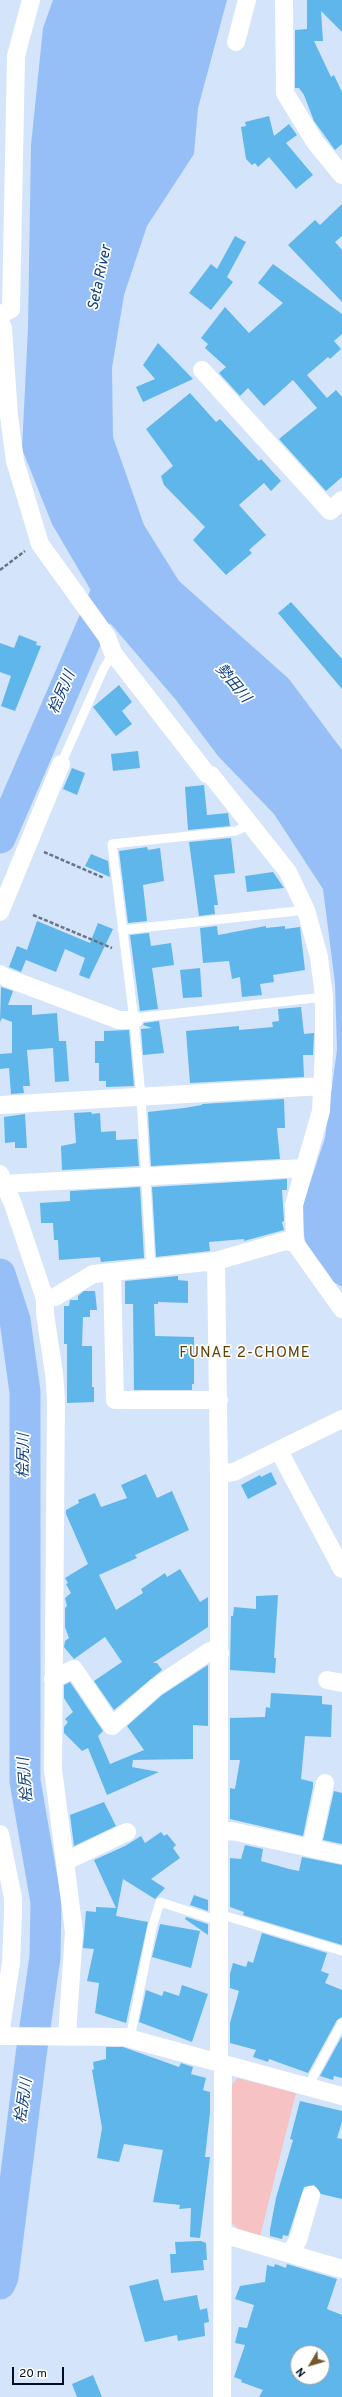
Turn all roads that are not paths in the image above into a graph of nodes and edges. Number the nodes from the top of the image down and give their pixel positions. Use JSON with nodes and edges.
{"nodes":[{"id":1,"x":30,"y":0,"type":"edge"},
{"id":2,"x":247,"y":0,"type":"edge"},
{"id":3,"x":284,"y":0,"type":"edge"},
{"id":4,"x":236,"y":42,"type":"dead end"},
{"id":5,"x":342,"y":175,"type":"edge"},
{"id":6,"x":0,"y":315,"type":"edge"},
{"id":7,"x":0,"y":321,"type":"edge"},
{"id":8,"x":202,"y":370,"type":"dead end"},
{"id":9,"x":342,"y":500,"type":"edge"},
{"id":10,"x":110,"y":645,"type":"junction"},
{"id":11,"x":61,"y":764,"type":"joint"},
{"id":12,"x":251,"y":824,"type":"junction"},
{"id":13,"x":306,"y":910,"type":"junction"},
{"id":14,"x":0,"y":912,"type":"edge"},
{"id":15,"x":122,"y":930,"type":"junction"},
{"id":16,"x":0,"y":974,"type":"edge"},
{"id":17,"x":324,"y":997,"type":"junction"},
{"id":18,"x":134,"y":1019,"type":"junction"},
{"id":19,"x":323,"y":1086,"type":"junction"},
{"id":20,"x":142,"y":1097,"type":"junction"},
{"id":21,"x":0,"y":1105,"type":"edge"},
{"id":22,"x":304,"y":1168,"type":"junction"},
{"id":23,"x":146,"y":1176,"type":"junction"},
{"id":24,"x":2,"y":1179,"type":"edge"},
{"id":25,"x":295,"y":1243,"type":"junction"},
{"id":26,"x":216,"y":1261,"type":"junction"},
{"id":27,"x":151,"y":1268,"type":"junction"},
{"id":28,"x":112,"y":1272,"type":"junction"},
{"id":29,"x":45,"y":1299,"type":"junction"},
{"id":30,"x":342,"y":1309,"type":"edge"},
{"id":31,"x":219,"y":1400,"type":"junction"},
{"id":32,"x":342,"y":1419,"type":"edge"},
{"id":33,"x":279,"y":1451,"type":"junction"},
{"id":34,"x":219,"y":1474,"type":"junction"},
{"id":35,"x":342,"y":1569,"type":"edge"},
{"id":36,"x":220,"y":1653,"type":"junction"},
{"id":37,"x":53,"y":1679,"type":"junction"},
{"id":38,"x":326,"y":1783,"type":"dead end"},
{"id":39,"x":127,"y":1832,"type":"dead end"},
{"id":40,"x":219,"y":1833,"type":"junction"},
{"id":41,"x":0,"y":1834,"type":"edge"},
{"id":42,"x":311,"y":1848,"type":"junction"},
{"id":43,"x":342,"y":1855,"type":"edge"},
{"id":44,"x":66,"y":1861,"type":"junction"},
{"id":45,"x":219,"y":1917,"type":"junction"},
{"id":46,"x":342,"y":1951,"type":"edge"},
{"id":47,"x":342,"y":2023,"type":"edge"},
{"id":48,"x":2,"y":2036,"type":"edge"},
{"id":49,"x":64,"y":2036,"type":"junction"},
{"id":50,"x":130,"y":2038,"type":"junction"},
{"id":51,"x":221,"y":2062,"type":"junction"},
{"id":52,"x":308,"y":2086,"type":"junction"},
{"id":53,"x":342,"y":2096,"type":"edge"},
{"id":54,"x":311,"y":2195,"type":"dead end"},
{"id":55,"x":223,"y":2234,"type":"junction"},
{"id":56,"x":290,"y":2253,"type":"junction"},
{"id":57,"x":342,"y":2269,"type":"edge"},
{"id":58,"x":222,"y":2397,"type":"edge"}],
"edges":[{"from":1,"to":6,"type":"street"},
{"from":2,"to":4,"type":"street"},
{"from":3,"to":5,"type":"street"},
{"from":7,"to":10,"type":"street"},
{"from":8,"to":9,"type":"street"},
{"from":10,"to":11,"type":"lane"},
{"from":10,"to":12,"type":"street"},
{"from":11,"to":14,"type":"street"},
{"from":12,"to":13,"type":"street"},
{"from":12,"to":15,"type":"lane"},
{"from":13,"to":15,"type":"lane"},
{"from":13,"to":17,"type":"street"},
{"from":15,"to":18,"type":"lane"},
{"from":16,"to":18,"type":"street"},
{"from":17,"to":18,"type":"lane"},
{"from":17,"to":19,"type":"street"},
{"from":18,"to":20,"type":"lane"},
{"from":19,"to":20,"type":"street"},
{"from":19,"to":22,"type":"street"},
{"from":20,"to":21,"type":"street"},
{"from":20,"to":23,"type":"lane"},
{"from":22,"to":23,"type":"street"},
{"from":22,"to":25,"type":"street"},
{"from":23,"to":24,"type":"street"},
{"from":23,"to":27,"type":"lane"},
{"from":24,"to":29,"type":"street"},
{"from":25,"to":26,"type":"street"},
{"from":25,"to":30,"type":"street"},
{"from":26,"to":27,"type":"street"},
{"from":26,"to":31,"type":"street"},
{"from":27,"to":28,"type":"street"},
{"from":28,"to":29,"type":"street"},
{"from":28,"to":31,"type":"street"},
{"from":29,"to":37,"type":"street"},
{"from":31,"to":34,"type":"street"},
{"from":32,"to":33,"type":"street"},
{"from":33,"to":34,"type":"street"},
{"from":33,"to":35,"type":"street"},
{"from":34,"to":36,"type":"street"},
{"from":36,"to":37,"type":"street"},
{"from":36,"to":40,"type":"street"},
{"from":37,"to":44,"type":"street"},
{"from":38,"to":42,"type":"street"},
{"from":39,"to":44,"type":"street"},
{"from":40,"to":42,"type":"street"},
{"from":40,"to":45,"type":"street"},
{"from":41,"to":48,"type":"street"},
{"from":42,"to":43,"type":"street"},
{"from":44,"to":49,"type":"street"},
{"from":45,"to":46,"type":"lane"},
{"from":45,"to":50,"type":"lane"},
{"from":45,"to":51,"type":"street"},
{"from":47,"to":52,"type":"lane"},
{"from":48,"to":49,"type":"street"},
{"from":49,"to":50,"type":"street"},
{"from":50,"to":51,"type":"street"},
{"from":51,"to":52,"type":"street"},
{"from":51,"to":55,"type":"street"},
{"from":52,"to":53,"type":"street"},
{"from":54,"to":56,"type":"street"},
{"from":55,"to":56,"type":"street"},
{"from":55,"to":58,"type":"street"},
{"from":56,"to":57,"type":"street"}]}
